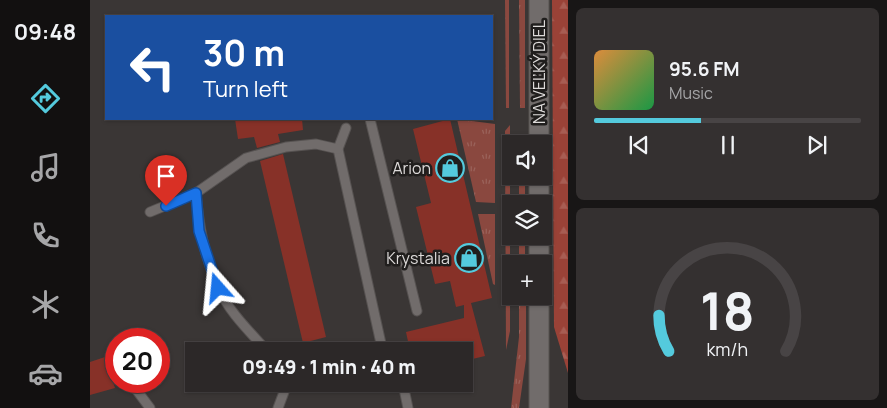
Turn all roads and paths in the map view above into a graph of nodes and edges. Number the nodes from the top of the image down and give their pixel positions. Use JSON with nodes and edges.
{"nodes":[{"id":1,"x":539,"y":0,"type":"edge"},
{"id":2,"x":370,"y":120,"type":"edge"},
{"id":3,"x":346,"y":128,"type":"dead end"},
{"id":4,"x":539,"y":135,"type":"edge"},
{"id":5,"x":338,"y":149,"type":"junction"},
{"id":6,"x":196,"y":193,"type":"junction"},
{"id":7,"x":150,"y":212,"type":"dead end"},
{"id":8,"x":539,"y":305,"type":"edge"},
{"id":9,"x":417,"y":311,"type":"dead end"},
{"id":10,"x":259,"y":342,"type":"edge"},
{"id":11,"x":383,"y":342,"type":"edge"},
{"id":12,"x":284,"y":392,"type":"edge"},
{"id":13,"x":405,"y":392,"type":"edge"},
{"id":14,"x":139,"y":393,"type":"edge"},
{"id":15,"x":150,"y":408,"type":"edge"},
{"id":16,"x":278,"y":408,"type":"edge"},
{"id":17,"x":408,"y":408,"type":"edge"},
{"id":18,"x":539,"y":408,"type":"edge"}],
"edges":[{"from":1,"to":4,"type":"street","name":"NA VEĽKÝ DIEL"},
{"from":2,"to":9,"type":"lane"},
{"from":3,"to":5,"type":"lane"},
{"from":5,"to":6,"type":"lane"},
{"from":5,"to":11,"type":"lane"},
{"from":6,"to":7,"type":"lane"},
{"from":6,"to":10,"type":"lane"},
{"from":8,"to":18,"type":"street"},
{"from":12,"to":16,"type":"lane"},
{"from":13,"to":17,"type":"lane"},
{"from":14,"to":15,"type":"lane"}]}
